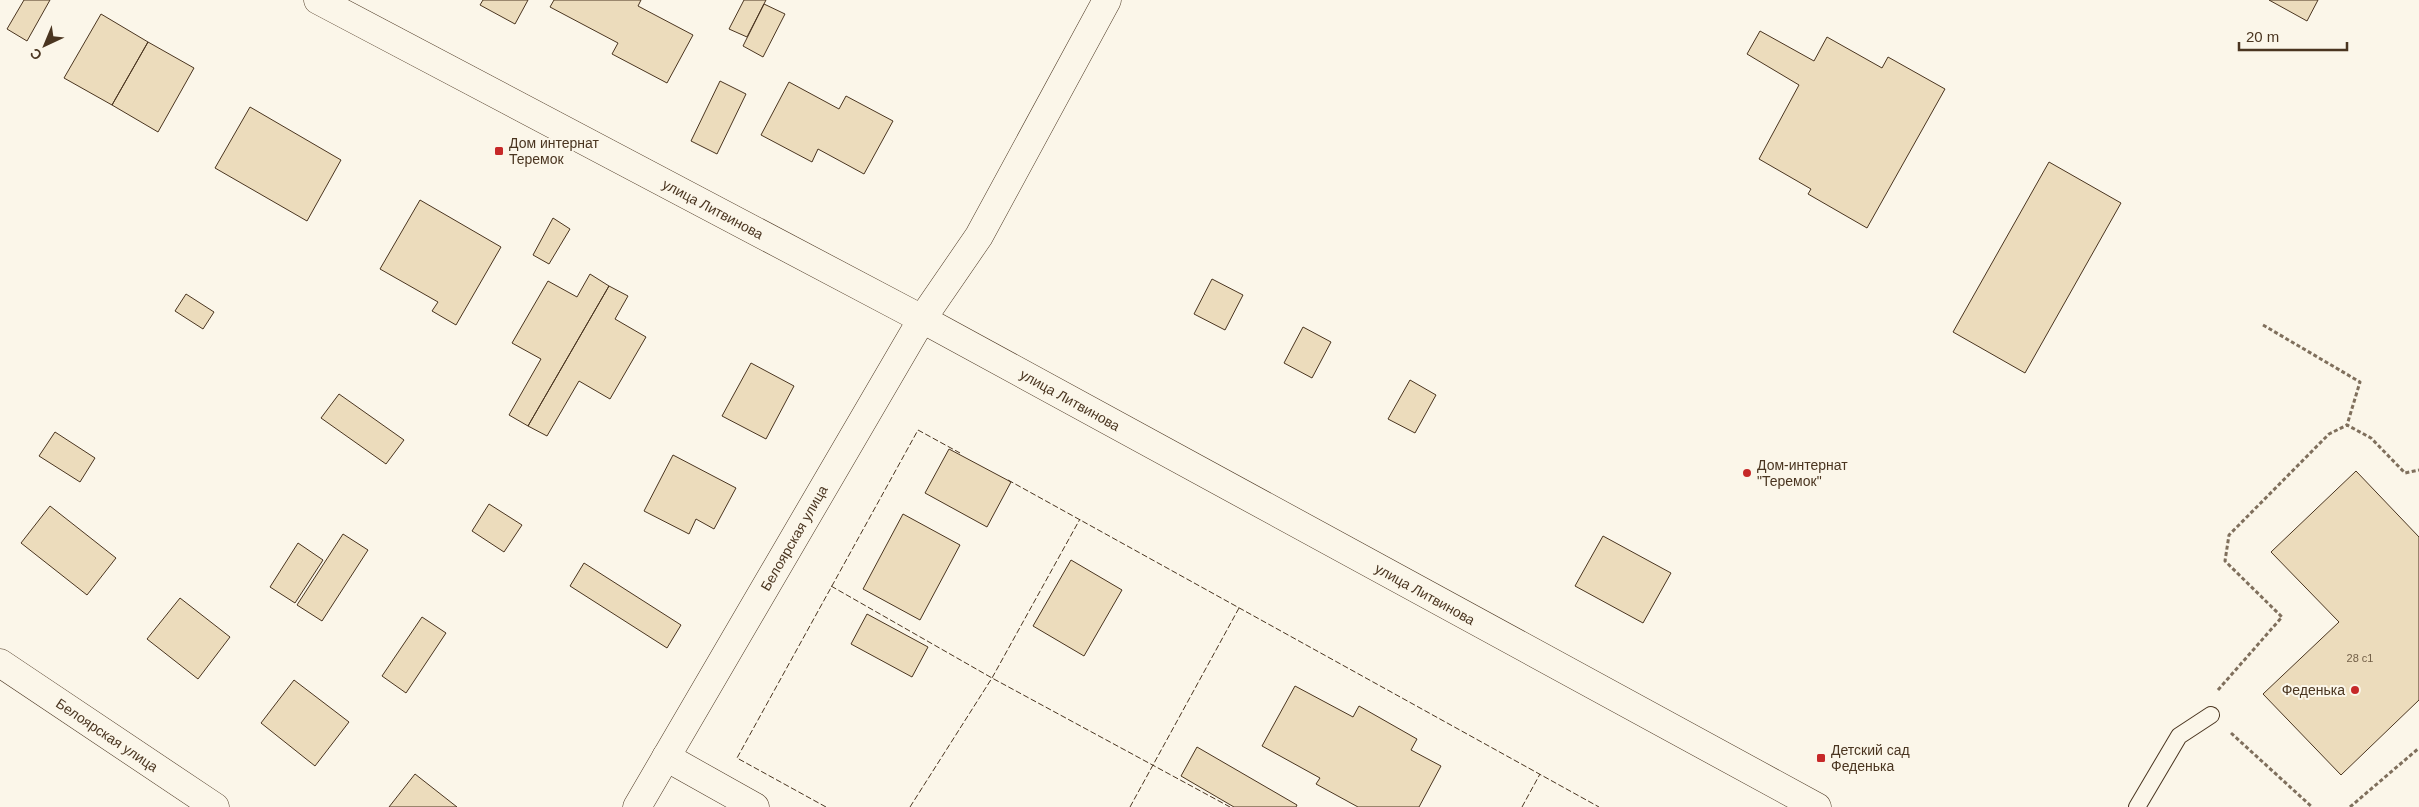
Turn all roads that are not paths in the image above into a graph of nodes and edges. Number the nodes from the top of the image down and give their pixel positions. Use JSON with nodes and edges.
{"nodes":[{"id":1,"x":318,"y":0,"type":"edge"},
{"id":2,"x":1107,"y":0,"type":"edge"},
{"id":3,"x":922,"y":319,"type":"junction"},
{"id":4,"x":0,"y":664,"type":"edge"},
{"id":5,"x":2211,"y":715,"type":"road end"},
{"id":6,"x":666,"y":757,"type":"junction"},
{"id":7,"x":215,"y":807,"type":"edge"},
{"id":8,"x":637,"y":807,"type":"edge"},
{"id":9,"x":755,"y":807,"type":"edge"},
{"id":10,"x":1817,"y":807,"type":"edge"},
{"id":11,"x":2137,"y":807,"type":"edge"}],
"edges":[{"from":1,"to":3,"type":"street","name":"улица Литвинова"},
{"from":2,"to":3,"type":"street","name":"Белоярская улица"},
{"from":3,"to":6,"type":"street","name":"Белоярская улица"},
{"from":3,"to":10,"type":"street","name":"улица Литвинова"},
{"from":4,"to":7,"type":"street","name":"Белоярская улица"},
{"from":5,"to":11,"type":"lane"},
{"from":6,"to":8,"type":"street","name":"Белоярская улица"},
{"from":6,"to":9,"type":"street"}]}
